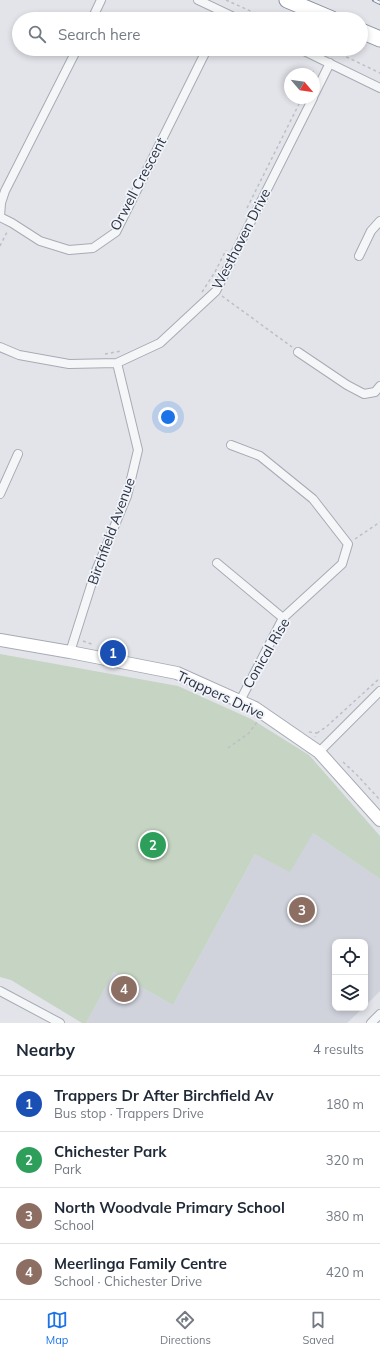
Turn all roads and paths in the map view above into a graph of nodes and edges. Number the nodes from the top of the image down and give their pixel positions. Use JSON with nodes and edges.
{"nodes":[{"id":1,"x":102,"y":0,"type":"edge"},
{"id":2,"x":198,"y":0,"type":"edge"},
{"id":3,"x":226,"y":0,"type":"edge"},
{"id":4,"x":287,"y":0,"type":"edge"},
{"id":5,"x":96,"y":12,"type":"edge"},
{"id":6,"x":218,"y":12,"type":"edge"},
{"id":7,"x":253,"y":12,"type":"edge"},
{"id":8,"x":315,"y":12,"type":"edge"},
{"id":9,"x":368,"y":34,"type":"edge"},
{"id":10,"x":380,"y":39,"type":"edge"},
{"id":11,"x":73,"y":56,"type":"edge"},
{"id":12,"x":204,"y":56,"type":"edge"},
{"id":13,"x":314,"y":56,"type":"edge"},
{"id":14,"x":345,"y":56,"type":"edge"},
{"id":15,"x":330,"y":64,"type":"junction"},
{"id":16,"x":380,"y":73,"type":"edge"},
{"id":17,"x":320,"y":83,"type":"edge"},
{"id":18,"x":380,"y":88,"type":"edge"},
{"id":19,"x":299,"y":104,"type":"edge"},
{"id":20,"x":309,"y":104,"type":"edge"},
{"id":21,"x":246,"y":211,"type":"dead end"},
{"id":22,"x":380,"y":221,"type":"edge"},
{"id":23,"x":12,"y":223,"type":"junction"},
{"id":24,"x":229,"y":245,"type":"dead end"},
{"id":25,"x":0,"y":246,"type":"edge"},
{"id":26,"x":359,"y":256,"type":"dead end"},
{"id":27,"x":216,"y":291,"type":"junction"},
{"id":28,"x":201,"y":294,"type":"dead end"},
{"id":29,"x":0,"y":347,"type":"edge"},
{"id":30,"x":120,"y":351,"type":"dead end"},
{"id":31,"x":298,"y":352,"type":"joint"},
{"id":32,"x":100,"y":355,"type":"dead end"},
{"id":33,"x":117,"y":363,"type":"junction"},
{"id":34,"x":380,"y":386,"type":"edge"},
{"id":35,"x":231,"y":446,"type":"dead end"},
{"id":36,"x":18,"y":454,"type":"dead end"},
{"id":37,"x":0,"y":494,"type":"edge"},
{"id":38,"x":380,"y":522,"type":"edge"},
{"id":39,"x":348,"y":544,"type":"junction"},
{"id":40,"x":217,"y":563,"type":"dead end"},
{"id":41,"x":283,"y":618,"type":"junction"},
{"id":42,"x":0,"y":640,"type":"edge"},
{"id":43,"x":70,"y":652,"type":"junction"},
{"id":44,"x":380,"y":678,"type":"edge"},
{"id":45,"x":380,"y":691,"type":"edge"},
{"id":46,"x":240,"y":701,"type":"junction"},
{"id":47,"x":258,"y":721,"type":"dead end"},
{"id":48,"x":317,"y":733,"type":"dead end"},
{"id":49,"x":228,"y":748,"type":"dead end"},
{"id":50,"x":319,"y":752,"type":"junction"},
{"id":51,"x":380,"y":820,"type":"edge"},
{"id":52,"x":0,"y":990,"type":"edge"},
{"id":53,"x":380,"y":1014,"type":"edge"},
{"id":54,"x":60,"y":1023,"type":"edge"},
{"id":55,"x":371,"y":1023,"type":"edge"}],
"edges":[{"from":1,"to":5,"type":"street"},
{"from":2,"to":6,"type":"street"},
{"from":3,"to":7,"type":"path"},
{"from":4,"to":8,"type":"highway"},
{"from":9,"to":10,"type":"highway"},
{"from":11,"to":23,"type":"street","name":"Orwell Crescent"},
{"from":12,"to":23,"type":"street","name":"Orwell Crescent"},
{"from":13,"to":15,"type":"street"},
{"from":14,"to":16,"type":"path"},
{"from":15,"to":17,"type":"street"},
{"from":15,"to":18,"type":"street"},
{"from":19,"to":21,"type":"path"},
{"from":20,"to":27,"type":"street","name":"Westhaven Drive"},
{"from":22,"to":26,"type":"street"},
{"from":23,"to":25,"type":"path"},
{"from":24,"to":28,"type":"path"},
{"from":27,"to":31,"type":"path"},
{"from":27,"to":33,"type":"street","name":"Westhaven Drive"},
{"from":29,"to":33,"type":"street","name":"Westhaven Drive"},
{"from":30,"to":32,"type":"path"},
{"from":31,"to":34,"type":"street"},
{"from":33,"to":43,"type":"street","name":"Birchfield Avenue"},
{"from":35,"to":39,"type":"street"},
{"from":36,"to":37,"type":"street"},
{"from":38,"to":39,"type":"path"},
{"from":39,"to":41,"type":"street","name":"Conical Rise"},
{"from":40,"to":41,"type":"street"},
{"from":41,"to":46,"type":"street","name":"Conical Rise"},
{"from":42,"to":43,"type":"main road","name":"Trappers Drive"},
{"from":43,"to":46,"type":"main road","name":"Trappers Drive"},
{"from":44,"to":48,"type":"path"},
{"from":45,"to":50,"type":"street"},
{"from":46,"to":50,"type":"main road","name":"Trappers Drive"},
{"from":47,"to":49,"type":"path"},
{"from":50,"to":51,"type":"main road","name":"Trappers Drive"},
{"from":52,"to":54,"type":"street"},
{"from":53,"to":55,"type":"street"}]}
